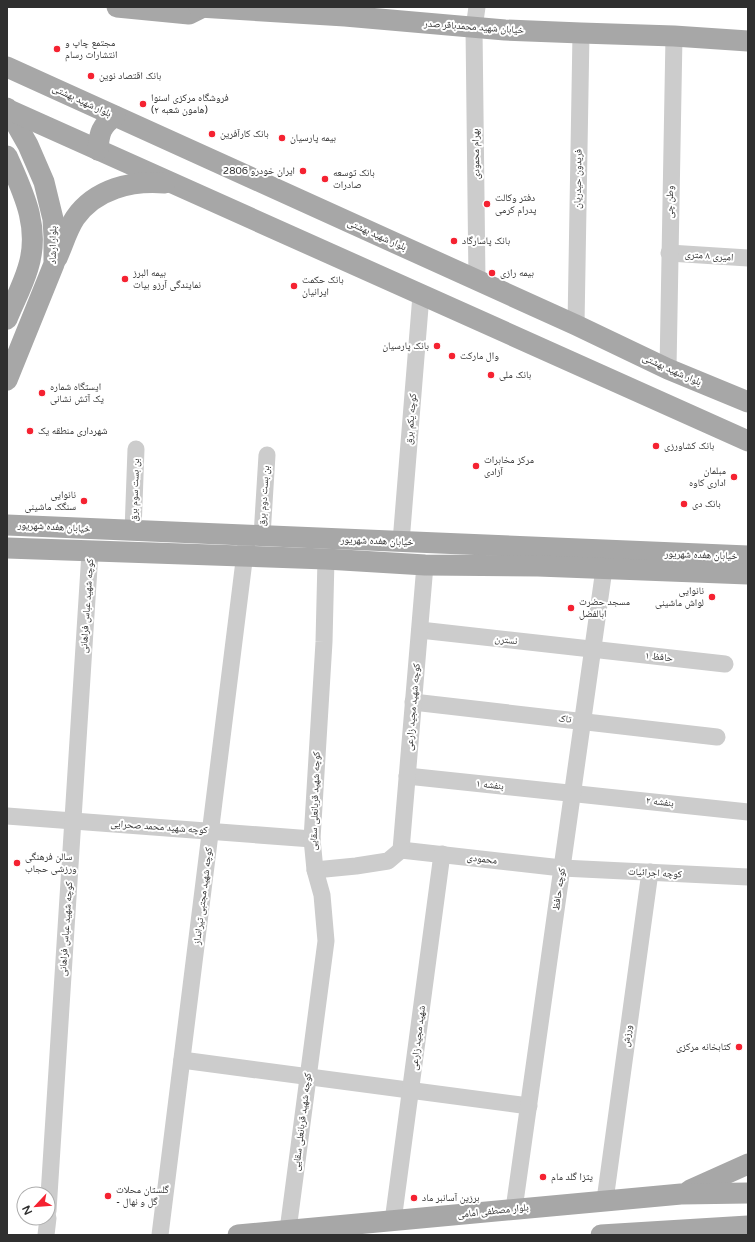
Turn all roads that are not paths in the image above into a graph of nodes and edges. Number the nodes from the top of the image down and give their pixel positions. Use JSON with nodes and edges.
{"nodes":[{"id":1,"x":117,"y":7,"type":"edge"},
{"id":2,"x":200,"y":7,"type":"edge"},
{"id":3,"x":476,"y":7,"type":"edge"},
{"id":4,"x":346,"y":12,"type":"edge"},
{"id":5,"x":474,"y":28,"type":"junction"},
{"id":6,"x":581,"y":33,"type":"junction"},
{"id":7,"x":674,"y":36,"type":"junction"},
{"id":8,"x":748,"y":41,"type":"edge"},
{"id":9,"x":7,"y":67,"type":"edge"},
{"id":10,"x":8,"y":109,"type":"edge"},
{"id":11,"x":114,"y":116,"type":"junction"},
{"id":12,"x":98,"y":150,"type":"junction"},
{"id":13,"x":7,"y":156,"type":"edge"},
{"id":14,"x":173,"y":184,"type":"junction"},
{"id":15,"x":7,"y":185,"type":"edge"},
{"id":16,"x":26,"y":200,"type":"junction"},
{"id":17,"x":669,"y":253,"type":"junction"},
{"id":18,"x":748,"y":258,"type":"edge"},
{"id":19,"x":54,"y":264,"type":"junction"},
{"id":20,"x":477,"y":281,"type":"junction"},
{"id":21,"x":422,"y":295,"type":"junction"},
{"id":22,"x":7,"y":319,"type":"edge"},
{"id":23,"x":576,"y":326,"type":"junction"},
{"id":24,"x":668,"y":369,"type":"junction"},
{"id":25,"x":8,"y":376,"type":"edge"},
{"id":26,"x":748,"y":402,"type":"edge"},
{"id":27,"x":748,"y":441,"type":"edge"},
{"id":28,"x":136,"y":449,"type":"dead end"},
{"id":29,"x":267,"y":455,"type":"dead end"},
{"id":30,"x":7,"y":525,"type":"edge"},
{"id":31,"x":133,"y":531,"type":"junction"},
{"id":32,"x":254,"y":536,"type":"junction"},
{"id":33,"x":401,"y":542,"type":"junction"},
{"id":34,"x":7,"y":548,"type":"edge"},
{"id":35,"x":90,"y":552,"type":"junction"},
{"id":36,"x":748,"y":556,"type":"edge"},
{"id":37,"x":245,"y":557,"type":"junction"},
{"id":38,"x":326,"y":559,"type":"junction"},
{"id":39,"x":425,"y":564,"type":"junction"},
{"id":40,"x":604,"y":569,"type":"junction"},
{"id":41,"x":748,"y":574,"type":"edge"},
{"id":42,"x":420,"y":630,"type":"junction"},
{"id":43,"x":592,"y":649,"type":"junction"},
{"id":44,"x":725,"y":664,"type":"dead end"},
{"id":45,"x":414,"y":702,"type":"junction"},
{"id":46,"x":582,"y":721,"type":"junction"},
{"id":47,"x":717,"y":737,"type":"dead end"},
{"id":48,"x":407,"y":776,"type":"junction"},
{"id":49,"x":572,"y":793,"type":"junction"},
{"id":50,"x":748,"y":812,"type":"edge"},
{"id":51,"x":7,"y":816,"type":"edge"},
{"id":52,"x":73,"y":821,"type":"junction"},
{"id":53,"x":211,"y":831,"type":"junction"},
{"id":54,"x":312,"y":838,"type":"junction"},
{"id":55,"x":401,"y":850,"type":"junction"},
{"id":56,"x":442,"y":854,"type":"junction"},
{"id":57,"x":562,"y":868,"type":"junction"},
{"id":58,"x":315,"y":870,"type":"junction"},
{"id":59,"x":650,"y":872,"type":"junction"},
{"id":60,"x":748,"y":877,"type":"edge"},
{"id":61,"x":182,"y":1060,"type":"junction"},
{"id":62,"x":308,"y":1076,"type":"junction"},
{"id":63,"x":411,"y":1090,"type":"junction"},
{"id":64,"x":529,"y":1106,"type":"junction"},
{"id":65,"x":748,"y":1164,"type":"edge"},
{"id":66,"x":50,"y":1186,"type":"edge"},
{"id":67,"x":748,"y":1193,"type":"edge"},
{"id":68,"x":681,"y":1194,"type":"junction"},
{"id":69,"x":605,"y":1200,"type":"junction"},
{"id":70,"x":514,"y":1209,"type":"junction"},
{"id":71,"x":393,"y":1221,"type":"junction"},
{"id":72,"x":748,"y":1226,"type":"edge"},
{"id":73,"x":288,"y":1230,"type":"junction"},
{"id":74,"x":645,"y":1233,"type":"edge"},
{"id":75,"x":160,"y":1235,"type":"edge"},
{"id":76,"x":238,"y":1235,"type":"edge"},
{"id":77,"x":601,"y":1235,"type":"edge"}],
"edges":[{"from":1,"to":2,"type":"main road","name":"خیابان شهید محمدباقر صدر"},
{"from":2,"to":4,"type":"main road","name":"خیابان شهید محمدباقر صدر"},
{"from":3,"to":5,"type":"street","name":"بهرام محمودی"},
{"from":4,"to":5,"type":"main road","name":"خیابان شهید محمدباقر صدر"},
{"from":5,"to":6,"type":"main road","name":"خیابان شهید محمدباقر صدر"},
{"from":5,"to":20,"type":"street","name":"بهرام محمودی"},
{"from":6,"to":7,"type":"main road","name":"خیابان شهید محمدباقر صدر"},
{"from":6,"to":23,"type":"street","name":"فریدون حیدریان"},
{"from":7,"to":8,"type":"main road","name":"خیابان شهید محمدباقر صدر"},
{"from":7,"to":17,"type":"street","name":"وطن چی"},
{"from":9,"to":11,"type":"main road","name":"بلوار شهید بهشتی"},
{"from":10,"to":12,"type":"main road"},
{"from":10,"to":19,"type":"main road","name":"بلوار ارشاد"},
{"from":11,"to":12,"type":"main road"},
{"from":11,"to":20,"type":"main road","name":"بلوار شهید بهشتی"},
{"from":12,"to":14,"type":"main road"},
{"from":13,"to":16,"type":"main road","name":"بلوار ارشاد"},
{"from":14,"to":19,"type":"main road"},
{"from":14,"to":21,"type":"main road"},
{"from":15,"to":16,"type":"street"},
{"from":16,"to":22,"type":"main road","name":"بلوار ارشاد"},
{"from":17,"to":18,"type":"street","name":"امیری ۸ متری"},
{"from":17,"to":24,"type":"street","name":"وطن چی"},
{"from":19,"to":25,"type":"main road","name":"بلوار ارشاد"},
{"from":20,"to":23,"type":"main road","name":"بلوار شهید بهشتی"},
{"from":21,"to":27,"type":"main road"},
{"from":21,"to":33,"type":"street","name":"کوچه یکم برق"},
{"from":23,"to":24,"type":"main road","name":"بلوار شهید بهشتی"},
{"from":24,"to":26,"type":"main road","name":"بلوار شهید بهشتی"},
{"from":28,"to":31,"type":"street","name":"بن بست سوم برق"},
{"from":29,"to":32,"type":"street","name":"بن بست دوم برق"},
{"from":30,"to":31,"type":"main road","name":"خیابان هفده شهریور"},
{"from":31,"to":32,"type":"main road","name":"خیابان هفده شهریور"},
{"from":32,"to":33,"type":"main road","name":"خیابان هفده شهریور"},
{"from":32,"to":37,"type":"street","name":"بن بست دوم برق"},
{"from":33,"to":36,"type":"main road","name":"خیابان هفده شهریور"},
{"from":34,"to":35,"type":"main road","name":"خیابان هفده شهریور"},
{"from":35,"to":37,"type":"main road","name":"خیابان هفده شهریور"},
{"from":35,"to":52,"type":"street","name":"کوچه شهید عباس فراهانی"},
{"from":37,"to":38,"type":"main road","name":"خیابان هفده شهریور"},
{"from":37,"to":53,"type":"street","name":"کوچه شهید مجتبی تیرانداز"},
{"from":38,"to":39,"type":"main road","name":"خیابان هفده شهریور"},
{"from":38,"to":54,"type":"street","name":"کوچه شهید قربانعلی سقایی"},
{"from":39,"to":40,"type":"main road","name":"خیابان هفده شهریور"},
{"from":39,"to":42,"type":"street","name":"کوچه شهید مجید زارعی"},
{"from":40,"to":41,"type":"main road","name":"خیابان هفده شهریور"},
{"from":40,"to":43,"type":"street","name":"کوچه حافظ"},
{"from":42,"to":43,"type":"street","name":"نسترن"},
{"from":42,"to":45,"type":"street","name":"کوچه شهید مجید زارعی"},
{"from":43,"to":44,"type":"street","name":"حافظ ۱"},
{"from":43,"to":46,"type":"street","name":"کوچه حافظ"},
{"from":45,"to":46,"type":"street","name":"تاک"},
{"from":45,"to":48,"type":"street","name":"کوچه شهید مجید زارعی"},
{"from":46,"to":47,"type":"street","name":"تاک"},
{"from":46,"to":49,"type":"street","name":"کوچه حافظ"},
{"from":48,"to":49,"type":"street","name":"بنفشه ۱"},
{"from":48,"to":55,"type":"street","name":"کوچه شهید مجید زارعی"},
{"from":49,"to":50,"type":"street","name":"بنفشه ۲"},
{"from":49,"to":57,"type":"street","name":"کوچه حافظ"},
{"from":51,"to":52,"type":"street","name":"کوچه شهید محمد صحرایی"},
{"from":52,"to":53,"type":"street","name":"کوچه شهید محمد صحرایی"},
{"from":52,"to":66,"type":"street","name":"کوچه شهید عباس فراهانی"},
{"from":53,"to":54,"type":"street","name":"کوچه شهید محمد صحرایی"},
{"from":53,"to":61,"type":"street","name":"کوچه شهید مجتبی تیرانداز"},
{"from":54,"to":58,"type":"street","name":"کوچه شهید قربانعلی سقایی"},
{"from":55,"to":56,"type":"street","name":"محمودی"},
{"from":55,"to":58,"type":"street"},
{"from":56,"to":57,"type":"street","name":"محمودی"},
{"from":56,"to":63,"type":"street","name":"شهید مجید زارعی"},
{"from":57,"to":59,"type":"street","name":"کوچه اجرائیات"},
{"from":57,"to":64,"type":"street","name":"کوچه حافظ"},
{"from":58,"to":62,"type":"street","name":"کوچه شهید قربانعلی سقایی"},
{"from":59,"to":60,"type":"street","name":"کوچه اجرائیات"},
{"from":59,"to":69,"type":"street","name":"ورزش"},
{"from":61,"to":62,"type":"street"},
{"from":61,"to":75,"type":"street","name":"کوچه شهید مجتبی تیرانداز"},
{"from":62,"to":63,"type":"street"},
{"from":62,"to":73,"type":"street","name":"کوچه شهید قربانعلی سقایی"},
{"from":63,"to":64,"type":"street"},
{"from":63,"to":71,"type":"street","name":"شهید مجید زارعی"},
{"from":64,"to":70,"type":"street","name":"کوچه حافظ"},
{"from":65,"to":68,"type":"main road"},
{"from":67,"to":68,"type":"main road","name":"بلوار مصطفی امامی"},
{"from":68,"to":69,"type":"main road","name":"بلوار مصطفی امامی"},
{"from":69,"to":70,"type":"main road","name":"بلوار مصطفی امامی"},
{"from":70,"to":71,"type":"main road","name":"بلوار مصطفی امامی"},
{"from":71,"to":73,"type":"main road","name":"بلوار مصطفی امامی"},
{"from":72,"to":74,"type":"main road"},
{"from":73,"to":76,"type":"main road","name":"بلوار مصطفی امامی"},
{"from":74,"to":77,"type":"main road"}]}
